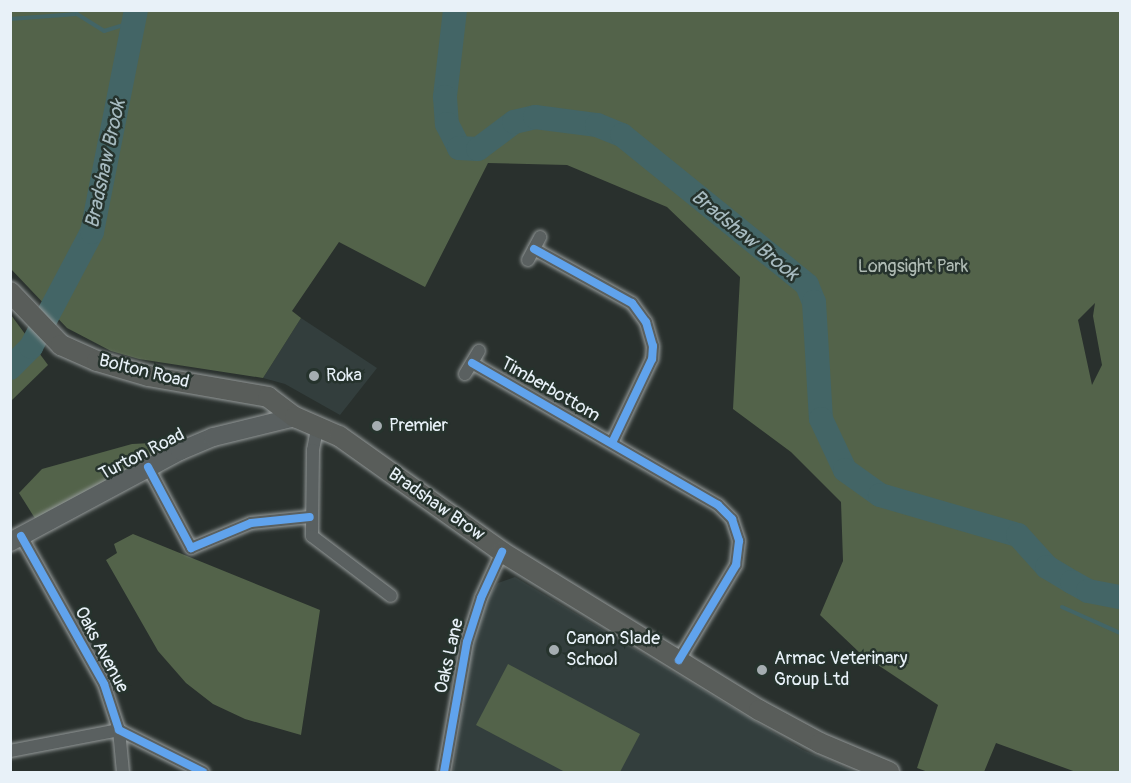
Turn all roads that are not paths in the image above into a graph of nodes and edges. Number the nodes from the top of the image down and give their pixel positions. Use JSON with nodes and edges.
{"nodes":[{"id":1,"x":540,"y":237,"type":"dead end"},
{"id":2,"x":16,"y":299,"type":"edge"},
{"id":3,"x":479,"y":351,"type":"dead end"},
{"id":4,"x":295,"y":417,"type":"junction"},
{"id":5,"x":318,"y":424,"type":"junction"},
{"id":6,"x":612,"y":443,"type":"junction"},
{"id":7,"x":148,"y":467,"type":"junction"},
{"id":8,"x":310,"y":518,"type":"junction"},
{"id":9,"x":16,"y":539,"type":"edge"},
{"id":10,"x":502,"y":552,"type":"junction"},
{"id":11,"x":391,"y":596,"type":"dead end"},
{"id":12,"x":679,"y":660,"type":"junction"},
{"id":13,"x":119,"y":730,"type":"junction"},
{"id":14,"x":10,"y":751,"type":"edge"},
{"id":15,"x":123,"y":772,"type":"edge"},
{"id":16,"x":203,"y":772,"type":"edge"},
{"id":17,"x":444,"y":772,"type":"edge"},
{"id":18,"x":889,"y":772,"type":"edge"}],
"edges":[{"from":1,"to":6,"type":"street","name":"Timberbottom"},
{"from":2,"to":4,"type":"main road","name":"Bolton Road"},
{"from":3,"to":6,"type":"street","name":"Timberbottom"},
{"from":4,"to":5,"type":"main road","name":"Bradshaw Brow"},
{"from":4,"to":7,"type":"main road","name":"Turton Road"},
{"from":5,"to":8,"type":"street"},
{"from":5,"to":10,"type":"main road","name":"Bradshaw Brow"},
{"from":6,"to":12,"type":"street","name":"Timberbottom"},
{"from":7,"to":8,"type":"street"},
{"from":7,"to":9,"type":"main road","name":"Turton Road"},
{"from":8,"to":11,"type":"street"},
{"from":9,"to":13,"type":"street","name":"Oaks Avenue"},
{"from":10,"to":12,"type":"main road","name":"Bradshaw Brow"},
{"from":10,"to":17,"type":"street","name":"Oaks Lane"},
{"from":12,"to":18,"type":"main road","name":"Bradshaw Brow"},
{"from":13,"to":14,"type":"street"},
{"from":13,"to":15,"type":"street","name":"Oaks Avenue"},
{"from":13,"to":16,"type":"street"}]}
